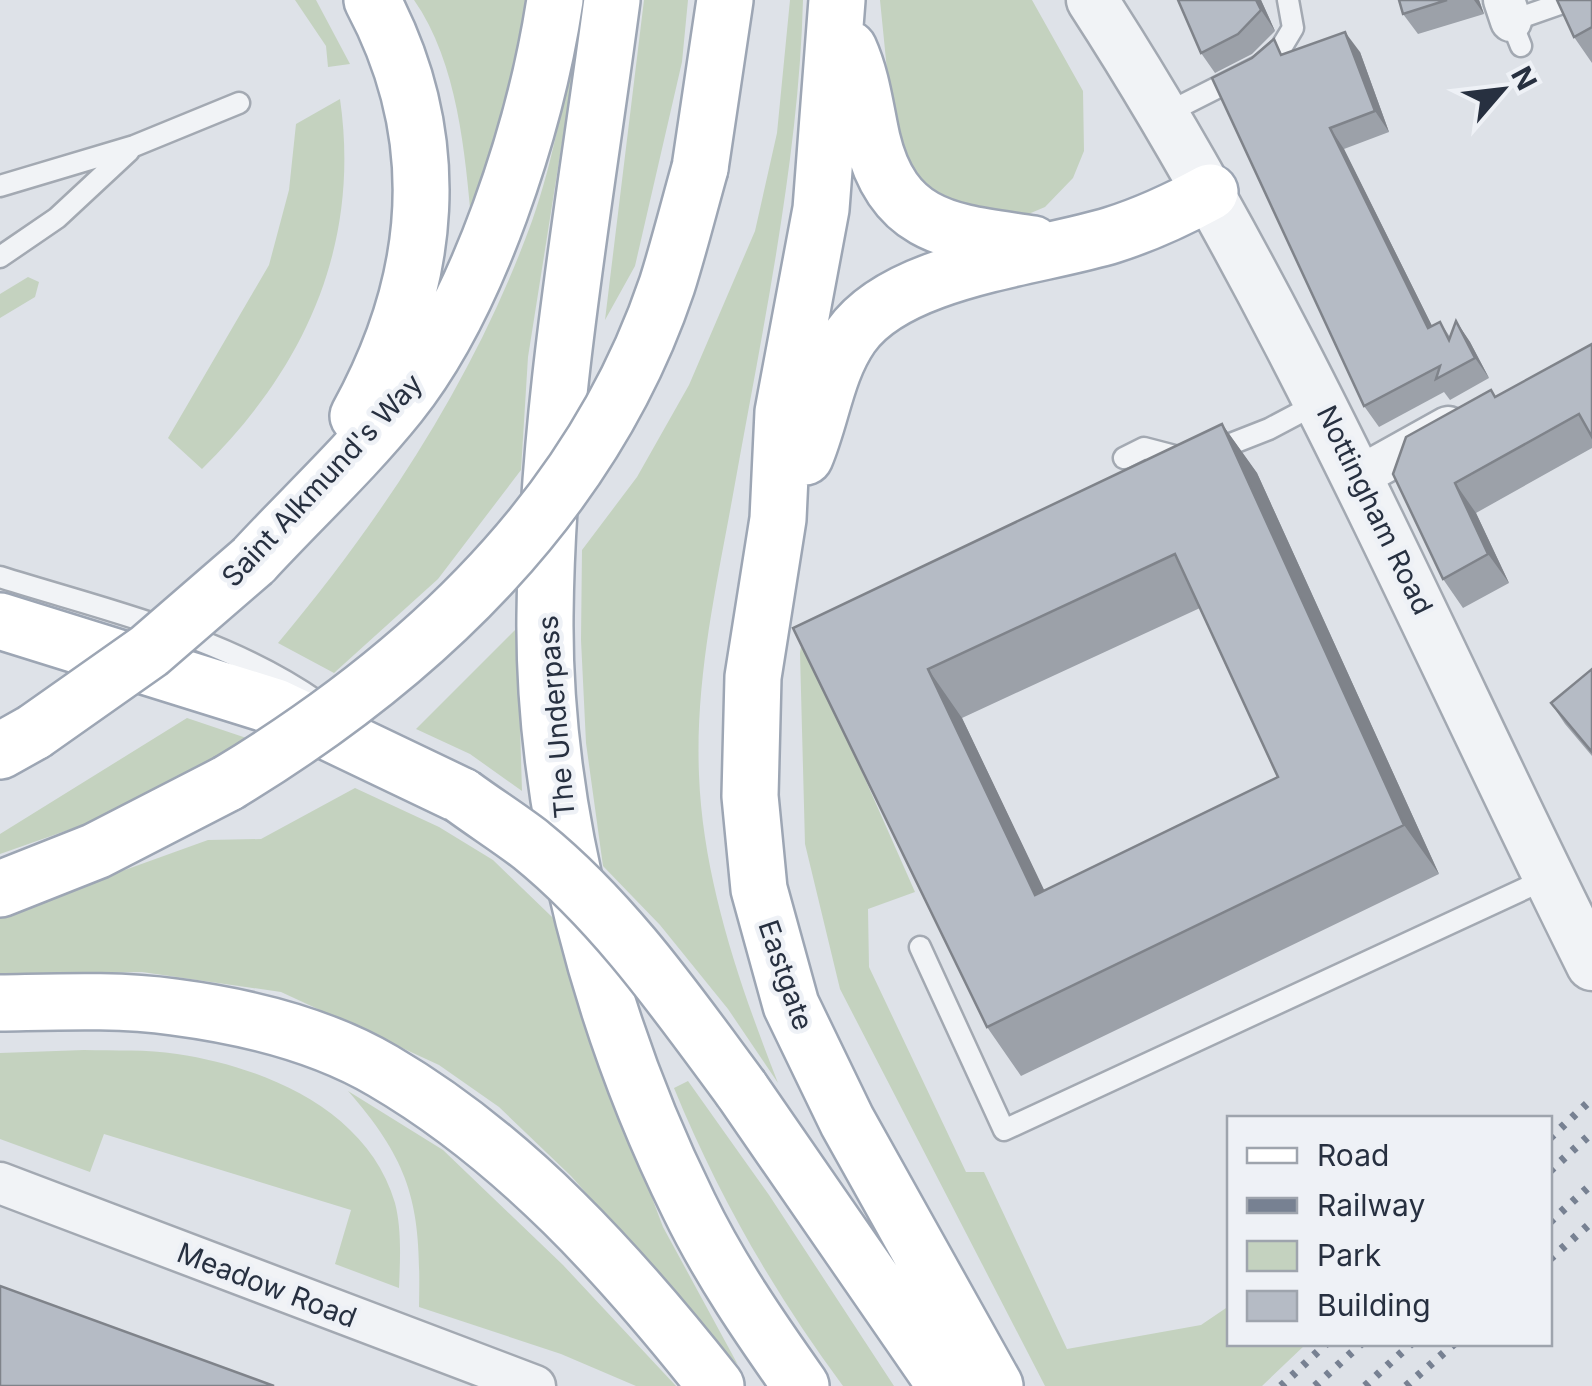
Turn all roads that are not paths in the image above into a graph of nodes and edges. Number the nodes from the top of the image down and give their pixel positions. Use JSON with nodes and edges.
{"nodes":[{"id":1,"x":372,"y":0,"type":"edge"},
{"id":2,"x":555,"y":0,"type":"edge"},
{"id":3,"x":612,"y":0,"type":"edge"},
{"id":4,"x":725,"y":0,"type":"edge"},
{"id":5,"x":1092,"y":0,"type":"edge"},
{"id":6,"x":1116,"y":0,"type":"edge"},
{"id":7,"x":1288,"y":0,"type":"edge"},
{"id":8,"x":1570,"y":0,"type":"edge"},
{"id":9,"x":838,"y":12,"type":"edge"},
{"id":10,"x":1512,"y":22,"type":"edge"},
{"id":11,"x":1136,"y":67,"type":"junction"},
{"id":12,"x":239,"y":103,"type":"dead end"},
{"id":13,"x":1165,"y":114,"type":"junction"},
{"id":14,"x":134,"y":146,"type":"junction"},
{"id":15,"x":0,"y":186,"type":"edge"},
{"id":16,"x":1210,"y":192,"type":"junction"},
{"id":17,"x":1056,"y":247,"type":"junction"},
{"id":18,"x":0,"y":257,"type":"edge"},
{"id":19,"x":1322,"y":400,"type":"junction"},
{"id":20,"x":1476,"y":412,"type":"edge"},
{"id":21,"x":1124,"y":458,"type":"dead end"},
{"id":22,"x":1360,"y":476,"type":"junction"},
{"id":23,"x":316,"y":494,"type":"junction"},
{"id":24,"x":778,"y":519,"type":"junction"},
{"id":25,"x":0,"y":577,"type":"edge"},
{"id":26,"x":0,"y":621,"type":"edge"},
{"id":27,"x":0,"y":751,"type":"edge"},
{"id":28,"x":442,"y":786,"type":"junction"},
{"id":29,"x":0,"y":889,"type":"edge"},
{"id":30,"x":1570,"y":902,"type":"edge"},
{"id":31,"x":920,"y":947,"type":"edge"},
{"id":32,"x":1592,"y":965,"type":"edge"},
{"id":33,"x":0,"y":1003,"type":"edge"},
{"id":34,"x":0,"y":1183,"type":"edge"},
{"id":35,"x":536,"y":1386,"type":"edge"},
{"id":36,"x":716,"y":1386,"type":"edge"},
{"id":37,"x":800,"y":1386,"type":"edge"},
{"id":38,"x":946,"y":1386,"type":"edge"},
{"id":39,"x":995,"y":1386,"type":"edge"}],
"edges":[{"from":1,"to":23,"type":"main road"},
{"from":2,"to":23,"type":"main road","name":"Saint Alkmund's Way"},
{"from":3,"to":37,"type":"main road","name":"The Underpass"},
{"from":4,"to":29,"type":"main road","bridge":true},
{"from":5,"to":11,"type":"street","name":"Nottingham Road"},
{"from":6,"to":11,"type":"street","name":"Nottingham Road"},
{"from":7,"to":13,"type":"lane"},
{"from":8,"to":10,"type":"lane"},
{"from":9,"to":17,"type":"main road"},
{"from":9,"to":24,"type":"main road"},
{"from":11,"to":13,"type":"street","name":"Nottingham Road"},
{"from":12,"to":14,"type":"lane"},
{"from":13,"to":16,"type":"street","name":"Nottingham Road"},
{"from":14,"to":15,"type":"lane"},
{"from":14,"to":18,"type":"lane"},
{"from":16,"to":17,"type":"main road"},
{"from":16,"to":19,"type":"street","name":"Nottingham Road"},
{"from":17,"to":24,"type":"main road"},
{"from":19,"to":21,"type":"lane"},
{"from":19,"to":22,"type":"street","name":"Nottingham Road"},
{"from":20,"to":22,"type":"street"},
{"from":22,"to":30,"type":"street","name":"Nottingham Road"},
{"from":23,"to":27,"type":"main road","name":"Saint Alkmund's Way","bridge":true},
{"from":24,"to":39,"type":"main road","name":"Eastgate"},
{"from":25,"to":28,"type":"lane"},
{"from":26,"to":28,"type":"main road"},
{"from":28,"to":38,"type":"main road","bridge":true},
{"from":30,"to":31,"type":"lane"},
{"from":30,"to":32,"type":"street","name":"Nottingham Road"},
{"from":33,"to":36,"type":"main road"},
{"from":34,"to":35,"type":"street","name":"Meadow Road"}]}
